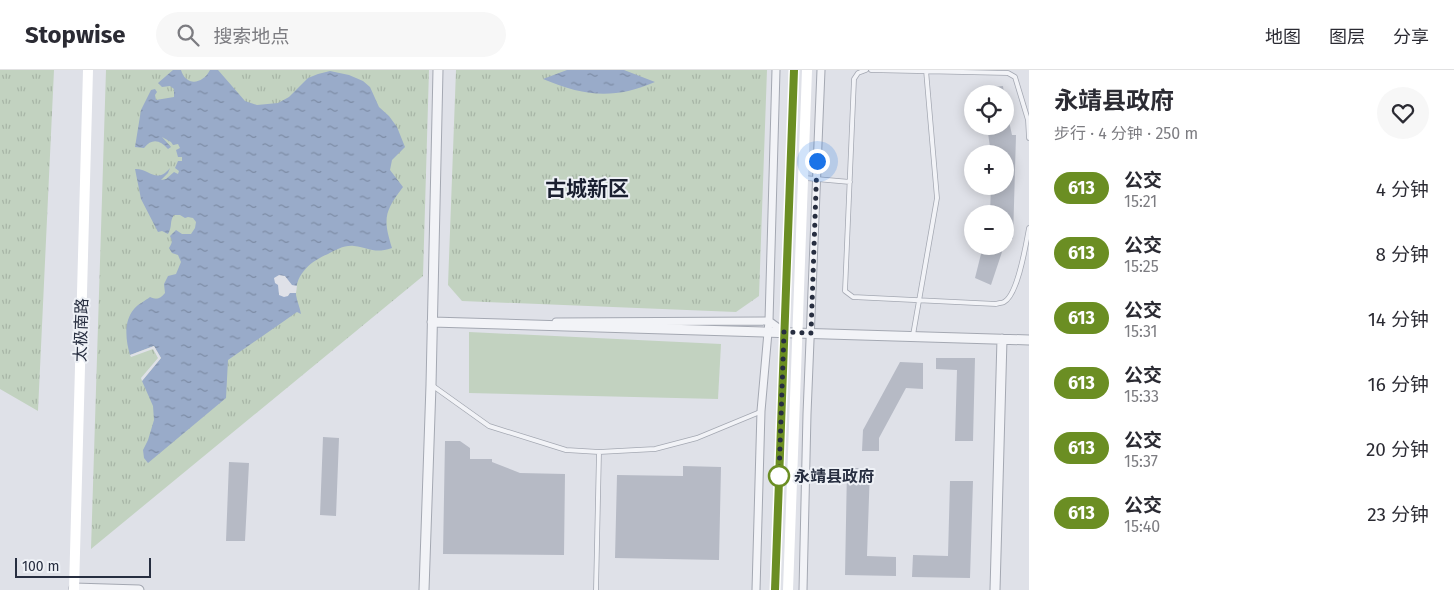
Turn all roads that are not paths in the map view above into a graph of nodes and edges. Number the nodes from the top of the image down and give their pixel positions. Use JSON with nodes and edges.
{"nodes":[{"id":1,"x":88,"y":70,"type":"edge"},
{"id":2,"x":438,"y":70,"type":"edge"},
{"id":3,"x":776,"y":70,"type":"edge"},
{"id":4,"x":794,"y":70,"type":"edge"},
{"id":5,"x":807,"y":70,"type":"edge"},
{"id":6,"x":821,"y":70,"type":"edge"},
{"id":7,"x":866,"y":70,"type":"edge"},
{"id":8,"x":871,"y":70,"type":"edge"},
{"id":9,"x":926,"y":71,"type":"edge"},
{"id":10,"x":1029,"y":138,"type":"edge"},
{"id":11,"x":803,"y":178,"type":"junction"},
{"id":12,"x":816,"y":179,"type":"junction"},
{"id":13,"x":850,"y":182,"type":"junction"},
{"id":14,"x":1029,"y":228,"type":"edge"},
{"id":15,"x":919,"y":300,"type":"junction"},
{"id":16,"x":769,"y":321,"type":"junction"},
{"id":17,"x":432,"y":322,"type":"junction"},
{"id":18,"x":768,"y":331,"type":"junction"},
{"id":19,"x":784,"y":332,"type":"junction"},
{"id":20,"x":798,"y":332,"type":"junction"},
{"id":21,"x":811,"y":333,"type":"junction"},
{"id":22,"x":912,"y":337,"type":"junction"},
{"id":23,"x":1002,"y":339,"type":"junction"},
{"id":24,"x":1029,"y":340,"type":"edge"},
{"id":25,"x":431,"y":385,"type":"junction"},
{"id":26,"x":761,"y":411,"type":"junction"},
{"id":27,"x":599,"y":452,"type":"junction"},
{"id":28,"x":74,"y":589,"type":"edge"},
{"id":29,"x":139,"y":590,"type":"edge"},
{"id":30,"x":424,"y":590,"type":"edge"},
{"id":31,"x":596,"y":590,"type":"edge"},
{"id":32,"x":756,"y":590,"type":"edge"},
{"id":33,"x":775,"y":590,"type":"edge"},
{"id":34,"x":788,"y":590,"type":"edge"},
{"id":35,"x":803,"y":590,"type":"edge"},
{"id":36,"x":995,"y":590,"type":"edge"}],
"edges":[{"from":1,"to":28,"type":"main road","name":"太极南路"},
{"from":2,"to":17,"type":"street"},
{"from":3,"to":16,"type":"street"},
{"from":4,"to":19,"type":"main road"},
{"from":5,"to":11,"type":"main road"},
{"from":6,"to":12,"type":"street"},
{"from":7,"to":13,"type":"lane"},
{"from":8,"to":9,"type":"lane"},
{"from":9,"to":10,"type":"lane"},
{"from":9,"to":15,"type":"lane"},
{"from":11,"to":12,"type":"lane"},
{"from":11,"to":20,"type":"main road"},
{"from":12,"to":13,"type":"lane"},
{"from":12,"to":21,"type":"street"},
{"from":13,"to":15,"type":"lane"},
{"from":14,"to":15,"type":"lane"},
{"from":15,"to":22,"type":"lane"},
{"from":16,"to":17,"type":"street"},
{"from":16,"to":18,"type":"street"},
{"from":16,"to":19,"type":"street"},
{"from":17,"to":18,"type":"street"},
{"from":17,"to":25,"type":"street"},
{"from":18,"to":19,"type":"street"},
{"from":18,"to":26,"type":"street"},
{"from":19,"to":20,"type":"street"},
{"from":19,"to":33,"type":"main road"},
{"from":20,"to":21,"type":"street"},
{"from":20,"to":34,"type":"main road"},
{"from":21,"to":22,"type":"street"},
{"from":21,"to":35,"type":"street"},
{"from":22,"to":23,"type":"street"},
{"from":23,"to":24,"type":"street"},
{"from":23,"to":36,"type":"street"},
{"from":25,"to":27,"type":"lane"},
{"from":25,"to":30,"type":"street"},
{"from":26,"to":27,"type":"lane"},
{"from":26,"to":32,"type":"street"},
{"from":27,"to":31,"type":"lane"},
{"from":28,"to":29,"type":"street"}]}
